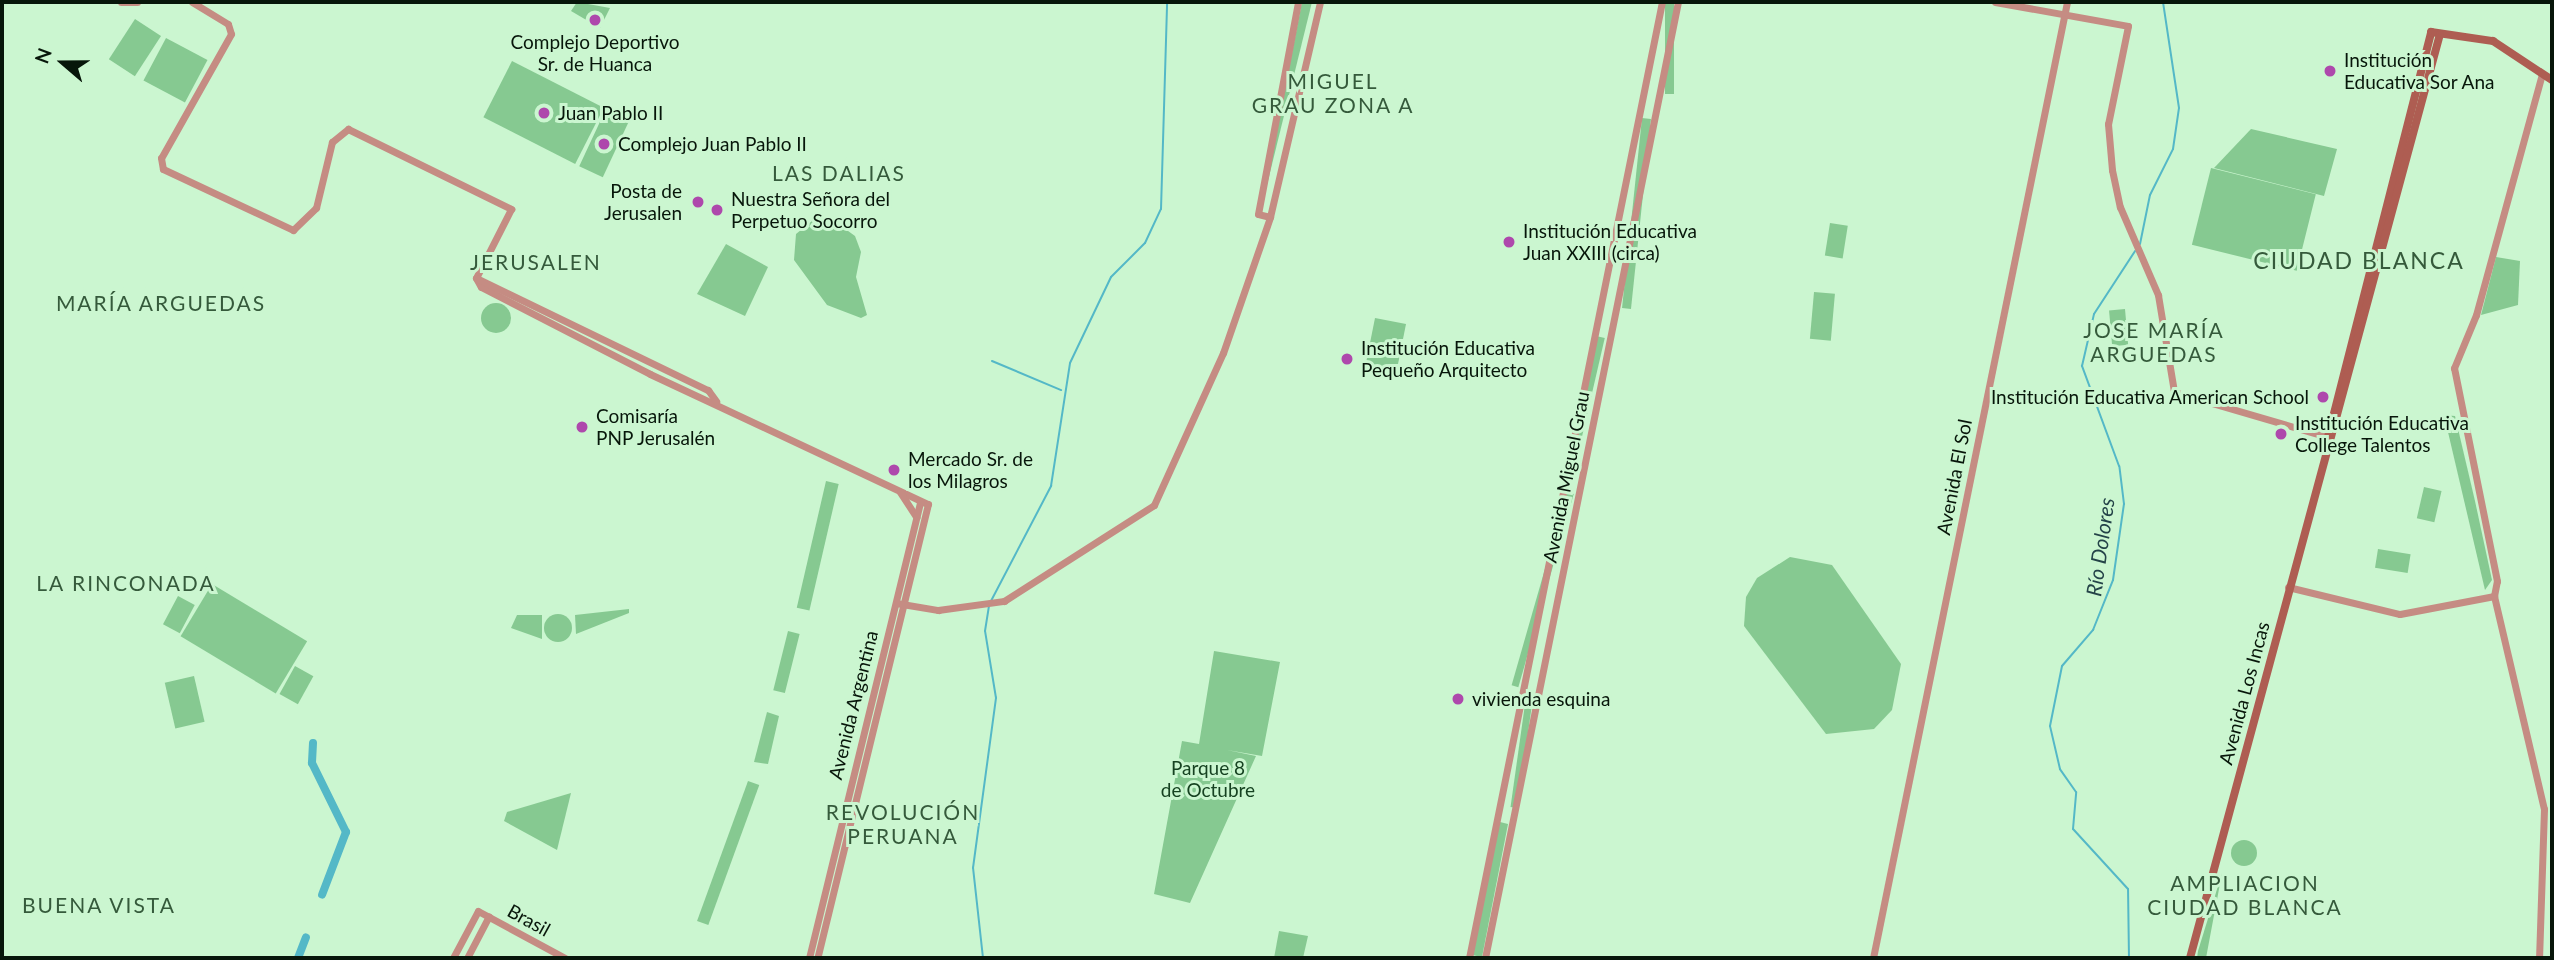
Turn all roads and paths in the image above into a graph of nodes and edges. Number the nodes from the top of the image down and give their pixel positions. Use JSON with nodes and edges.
{"nodes":[{"id":1,"x":121,"y":2,"type":"edge"},
{"id":2,"x":137,"y":2,"type":"edge"},
{"id":3,"x":192,"y":2,"type":"edge"},
{"id":4,"x":1298,"y":2,"type":"edge"},
{"id":5,"x":1320,"y":2,"type":"edge"},
{"id":6,"x":1662,"y":2,"type":"edge"},
{"id":7,"x":1678,"y":2,"type":"edge"},
{"id":8,"x":1995,"y":2,"type":"edge"},
{"id":9,"x":2067,"y":2,"type":"edge"},
{"id":10,"x":2064,"y":12,"type":"junction"},
{"id":11,"x":2542,"y":74,"type":"junction"},
{"id":12,"x":2552,"y":80,"type":"edge"},
{"id":13,"x":1270,"y":217,"type":"junction"},
{"id":14,"x":2328,"y":436,"type":"junction"},
{"id":15,"x":899,"y":491,"type":"junction"},
{"id":16,"x":921,"y":518,"type":"junction"},
{"id":17,"x":2288,"y":587,"type":"junction"},
{"id":18,"x":2494,"y":596,"type":"junction"},
{"id":19,"x":900,"y":603,"type":"junction"},
{"id":20,"x":836,"y":842,"type":"junction"},
{"id":21,"x":845,"y":844,"type":"junction"},
{"id":22,"x":827,"y":899,"type":"junction"},
{"id":23,"x":489,"y":916,"type":"junction"},
{"id":24,"x":453,"y":958,"type":"edge"},
{"id":25,"x":467,"y":958,"type":"edge"},
{"id":26,"x":565,"y":958,"type":"edge"},
{"id":27,"x":809,"y":958,"type":"edge"},
{"id":28,"x":817,"y":958,"type":"edge"},
{"id":29,"x":1469,"y":958,"type":"edge"},
{"id":30,"x":1485,"y":958,"type":"edge"},
{"id":31,"x":1873,"y":958,"type":"edge"},
{"id":32,"x":2190,"y":958,"type":"edge"},
{"id":33,"x":2539,"y":958,"type":"edge"}],
"edges":[{"from":1,"to":2,"type":"street"},
{"from":3,"to":15,"type":"street"},
{"from":4,"to":13,"type":"street"},
{"from":5,"to":13,"type":"street"},
{"from":6,"to":29,"type":"street","name":"Avenida Miguel Grau"},
{"from":7,"to":30,"type":"street","name":"Avenida Miguel Grau"},
{"from":8,"to":10,"type":"street"},
{"from":9,"to":10,"type":"street","name":"Avenida El Sol"},
{"from":10,"to":14,"type":"street"},
{"from":10,"to":31,"type":"street","name":"Avenida El Sol"},
{"from":11,"to":12,"type":"main road","name":"Avenida Los Incas"},
{"from":11,"to":14,"type":"main road","name":"Avenida Los Incas"},
{"from":11,"to":18,"type":"street"},
{"from":13,"to":19,"type":"street"},
{"from":14,"to":17,"type":"main road","name":"Avenida Los Incas"},
{"from":15,"to":16,"type":"street"},
{"from":15,"to":16,"type":"street","name":"Avenida Argentina"},
{"from":16,"to":19,"type":"street","name":"Avenida Argentina"},
{"from":17,"to":18,"type":"street"},
{"from":17,"to":32,"type":"main road","name":"Avenida Los Incas"},
{"from":18,"to":33,"type":"street"},
{"from":19,"to":20,"type":"street","name":"Avenida Argentina"},
{"from":19,"to":21,"type":"street","name":"Avenida Argentina"},
{"from":20,"to":21,"type":"street"},
{"from":20,"to":22,"type":"street","name":"Avenida Argentina"},
{"from":21,"to":22,"type":"street","name":"Avenida Argentina"},
{"from":22,"to":27,"type":"street","name":"Avenida Argentina"},
{"from":22,"to":28,"type":"street","name":"Avenida Argentina"},
{"from":23,"to":24,"type":"street","name":"Brasil"},
{"from":23,"to":25,"type":"street"},
{"from":23,"to":26,"type":"street","name":"Brasil"}]}
